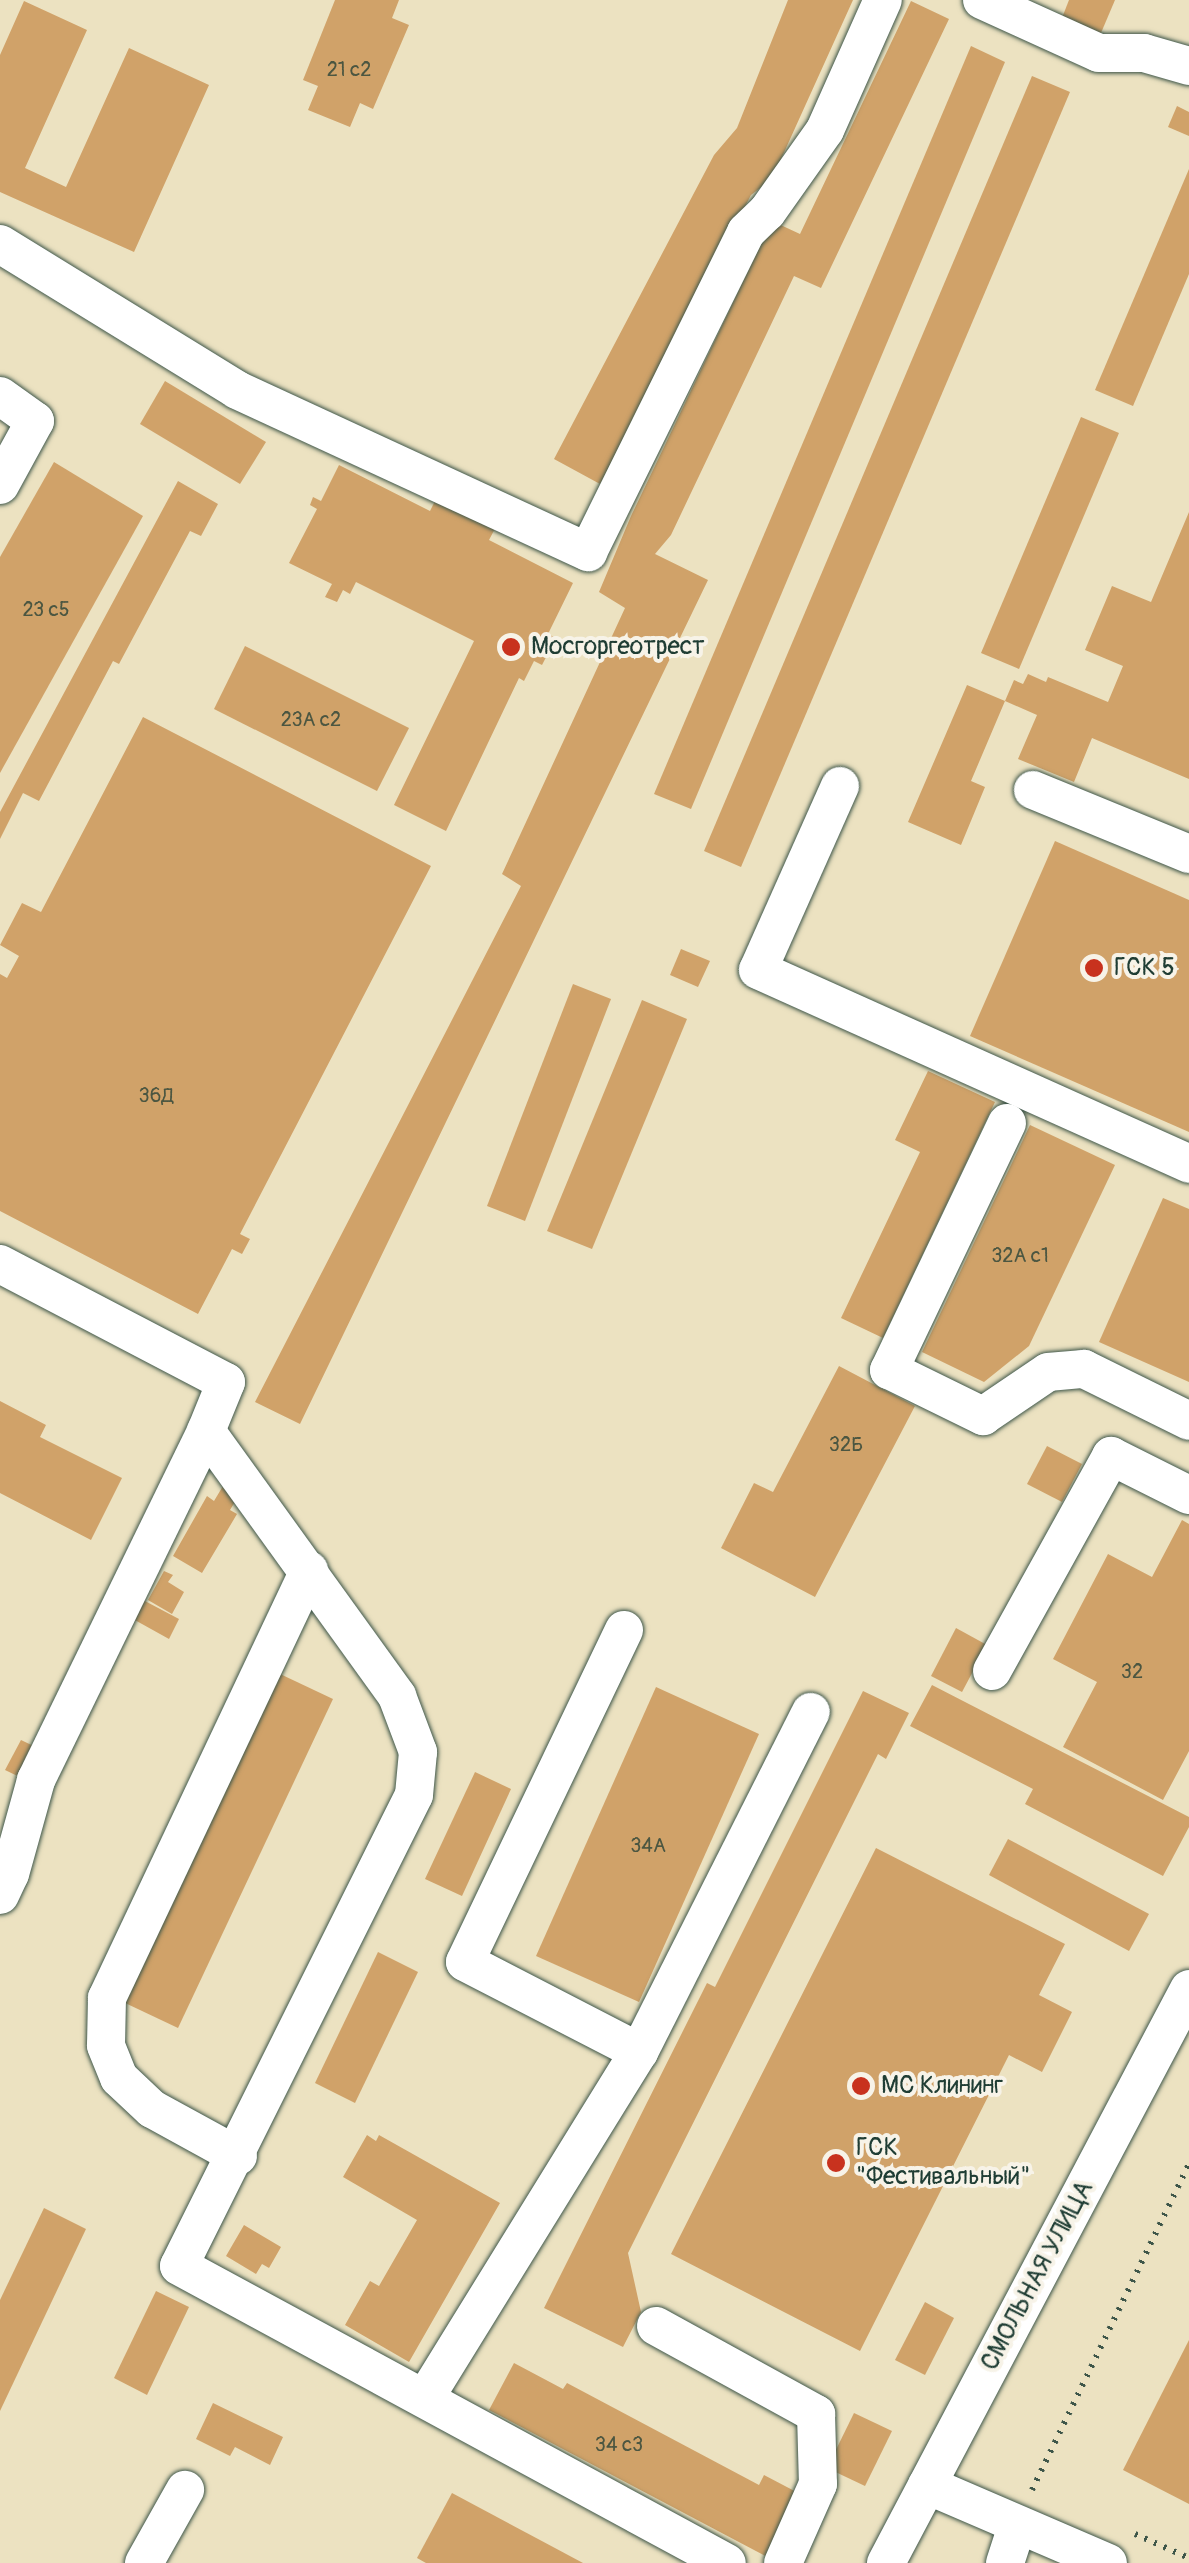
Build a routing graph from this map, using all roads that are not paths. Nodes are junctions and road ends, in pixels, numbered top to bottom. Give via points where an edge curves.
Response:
1 (883, 0) edge
2 (982, 0) edge
3 (1189, 66) edge
4 (0, 244) edge
5 (0, 396) edge
6 (0, 485) edge
7 (840, 786) dead end
8 (1032, 790) dead end
9 (1189, 854) edge
10 (1007, 1124) dead end
11 (1189, 1164) edge
12 (0, 1264) edge
13 (1189, 1421) edge
14 (206, 1431) junction
15 (1189, 1496) edge
16 (309, 1570) junction
17 (624, 1630) dead end
18 (992, 1672) dead end
19 (811, 1712) dead end
20 (0, 1894) edge
21 (1189, 1988) edge
22 (639, 2052) junction
23 (238, 2156) junction
24 (656, 2326) dead end
25 (425, 2398) junction
26 (927, 2485) junction
27 (185, 2490) dead end
28 (1017, 2527) junction
29 (1113, 2545) edge
30 (144, 2563) edge
31 (728, 2563) edge
32 (783, 2563) edge
33 (886, 2563) edge
34 (1004, 2563) edge

1 - 4 street via 825,130 746,232 588,552 237,390
2 - 3 street via 1099,53 1144,53
5 - 6 street via 36,421
7 - 11 street via 758,970
8 - 9 street
10 - 13 street via 889,1370 984,1416 1048,1372 1084,1370
12 - 14 street via 226,1382
14 - 16 street
14 - 20 street via 36,1780
15 - 18 street via 1110,1456
16 - 23 street via 397,1696 418,1752 414,1795
16 - 23 street via 107,1998 106,2045 120,2078 152,2109
17 - 22 street via 465,1962
19 - 22 street
21 - 26 street, СМОЛЬНАЯ УЛИЦА
22 - 25 street
23 - 25 street via 179,2266
24 - 32 street via 816,2414 818,2484
25 - 31 street
26 - 28 street
26 - 33 street, СМОЛЬНАЯ УЛИЦА
27 - 30 street
28 - 29 street
28 - 34 street

